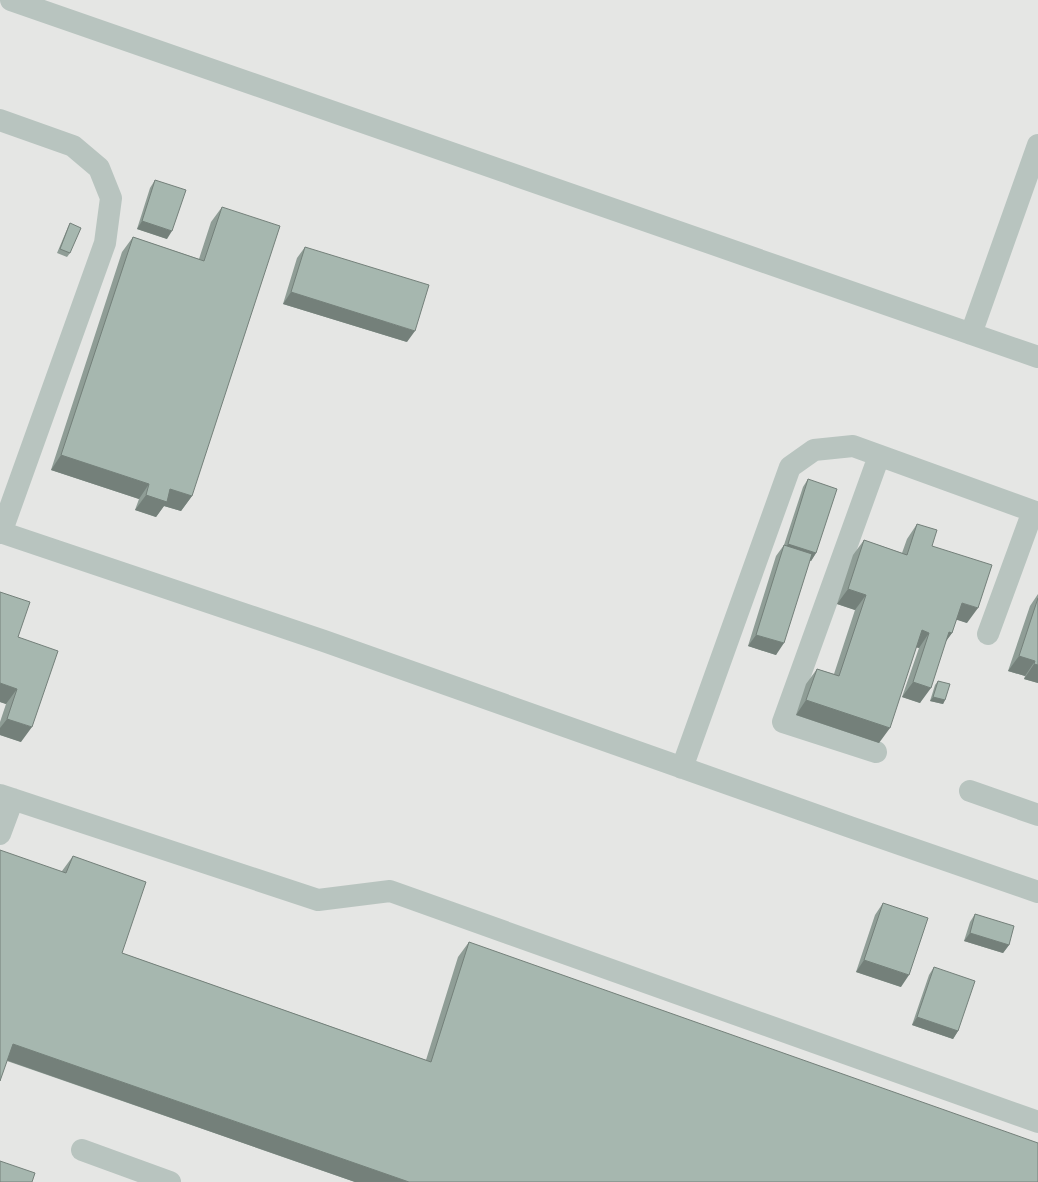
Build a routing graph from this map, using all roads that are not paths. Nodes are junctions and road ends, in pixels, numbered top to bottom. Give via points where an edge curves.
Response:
1 (12, 0) edge
2 (0, 120) edge
3 (1038, 145) edge
4 (971, 334) junction
5 (1038, 357) edge
6 (879, 456) junction
7 (1036, 512) edge
8 (0, 533) edge
9 (988, 634) dead end
10 (876, 752) dead end
11 (682, 768) junction
12 (970, 791) dead end
13 (7, 797) edge
14 (1038, 815) edge
15 (0, 834) edge
16 (1038, 892) edge
17 (1038, 1122) edge
18 (82, 1150) dead end
19 (170, 1182) edge

1 - 4 lane
2 - 8 lane via 73,146 98,168 111,198 105,243
3 - 4 lane
4 - 5 lane
6 - 7 lane
6 - 10 lane via 783,722
6 - 11 lane via 853,446 814,450 790,467
7 - 9 lane
8 - 11 lane via 324,640
11 - 16 lane
12 - 14 lane
13 - 15 lane
13 - 17 lane via 318,900 390,891
18 - 19 lane

